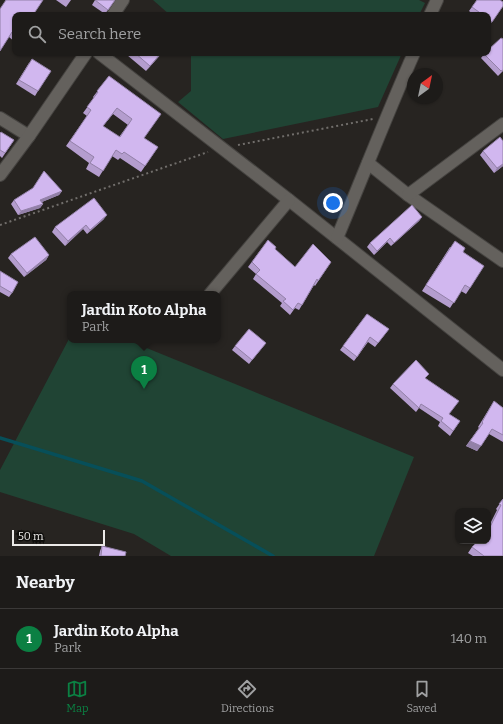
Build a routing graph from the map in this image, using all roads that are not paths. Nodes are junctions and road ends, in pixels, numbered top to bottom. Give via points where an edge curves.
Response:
1 (123, 0) edge
2 (437, 0) edge
3 (115, 12) edge
4 (431, 12) edge
5 (84, 56) edge
6 (103, 56) edge
7 (413, 56) edge
8 (0, 118) edge
9 (503, 124) edge
10 (29, 136) junction
11 (368, 163) junction
12 (0, 175) edge
13 (408, 195) junction
14 (288, 200) junction
15 (337, 238) junction
16 (503, 261) edge
17 (212, 291) edge
18 (503, 370) edge

1 - 3 street
2 - 4 street
5 - 10 street
6 - 14 street
7 - 11 street
8 - 10 street
9 - 13 street
10 - 12 street
11 - 13 street
11 - 15 street
13 - 16 street
14 - 15 street
14 - 17 street
15 - 18 street

